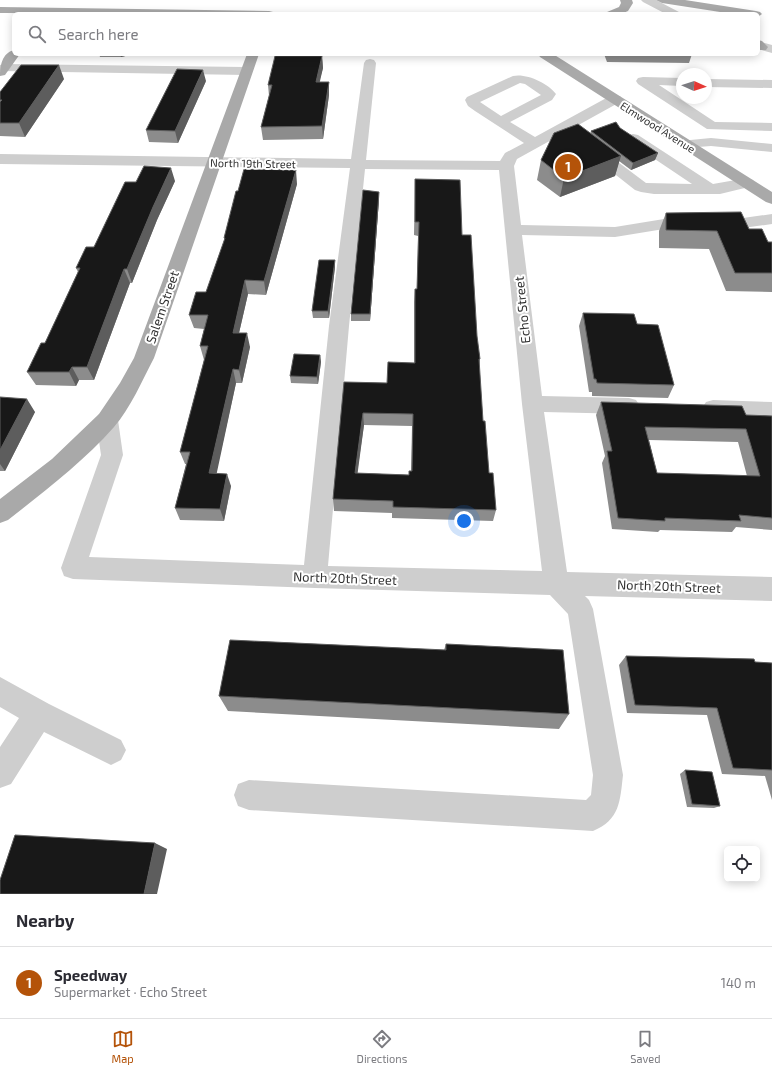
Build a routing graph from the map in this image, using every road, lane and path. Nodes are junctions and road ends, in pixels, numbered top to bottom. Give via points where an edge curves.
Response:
1 (57, 0) edge
2 (626, 0) edge
3 (647, 0) edge
4 (662, 0) edge
5 (0, 10) edge
6 (269, 11) edge
7 (31, 12) edge
8 (48, 12) edge
9 (158, 12) edge
10 (616, 12) edge
11 (671, 12) edge
12 (740, 12) edge
13 (12, 56) edge
14 (252, 56) edge
15 (547, 56) edge
16 (370, 63) dead end
17 (2, 70) edge
18 (246, 71) junction
19 (676, 82) edge
20 (712, 83) edge
21 (772, 84) edge
22 (615, 99) junction
23 (676, 103) edge
24 (678, 104) edge
25 (649, 121) junction
26 (500, 122) junction
27 (712, 126) junction
28 (772, 127) edge
29 (580, 138) junction
30 (533, 142) junction
31 (685, 144) junction
32 (745, 146) junction
33 (772, 148) edge
34 (0, 159) edge
35 (213, 162) junction
36 (772, 162) edge
37 (359, 164) junction
38 (506, 166) junction
39 (747, 183) junction
40 (710, 189) junction
41 (772, 199) edge
42 (772, 219) edge
43 (513, 230) junction
44 (532, 404) junction
45 (648, 407) edge
46 (694, 408) edge
47 (772, 410) edge
48 (108, 420) junction
49 (0, 512) edge
50 (315, 577) junction
51 (556, 583) junction
52 (772, 589) edge
53 (0, 691) edge
54 (39, 714) junction
55 (111, 750) dead end
56 (0, 773) edge
57 (249, 795) dead end

1 - 8 main road
2 - 10 main road via 628,3 624,9
3 - 11 street
4 - 12 main road
5 - 7 main road
6 - 9 main road
13 - 17 main road
14 - 18 main road, Salem Street
15 - 22 main road, Elmwood Avenue
16 - 37 street
17 - 18 street via 65,64 185,65
18 - 35 main road, Salem Street
19 - 23 street via 643,81
20 - 21 street
22 - 25 main road, Elmwood Avenue
22 - 29 street
24 - 27 street
25 - 31 main road, Elmwood Avenue
25 - 40 street via 621,132
26 - 26 street via 472,100 518,79 529,81 549,94
26 - 30 street
27 - 28 street
27 - 32 street
29 - 30 street
29 - 40 street via 641,187
30 - 38 street via 510,156
31 - 32 street via 711,142
31 - 39 main road, Elmwood Avenue
32 - 33 street
32 - 36 street
34 - 35 street, North 19th Street
35 - 37 street, North 19th Street
35 - 48 main road, Salem Street via 144,358
37 - 38 street, North 19th Street
37 - 50 street via 339,326
38 - 43 street, Echo Street
39 - 40 street
39 - 41 main road, Elmwood Avenue
42 - 43 street via 736,224 664,224 615,232
43 - 44 street, Echo Street
44 - 45 street
44 - 51 street, Echo Street
46 - 47 street
48 - 49 main road, Salem Street via 60,465
48 - 50 street, North 20th Street via 112,455 73,568
50 - 51 street, North 20th Street
51 - 52 street, North 20th Street
51 - 57 street via 580,609 608,775 605,802 593,816
53 - 54 street
54 - 55 street
54 - 56 street

